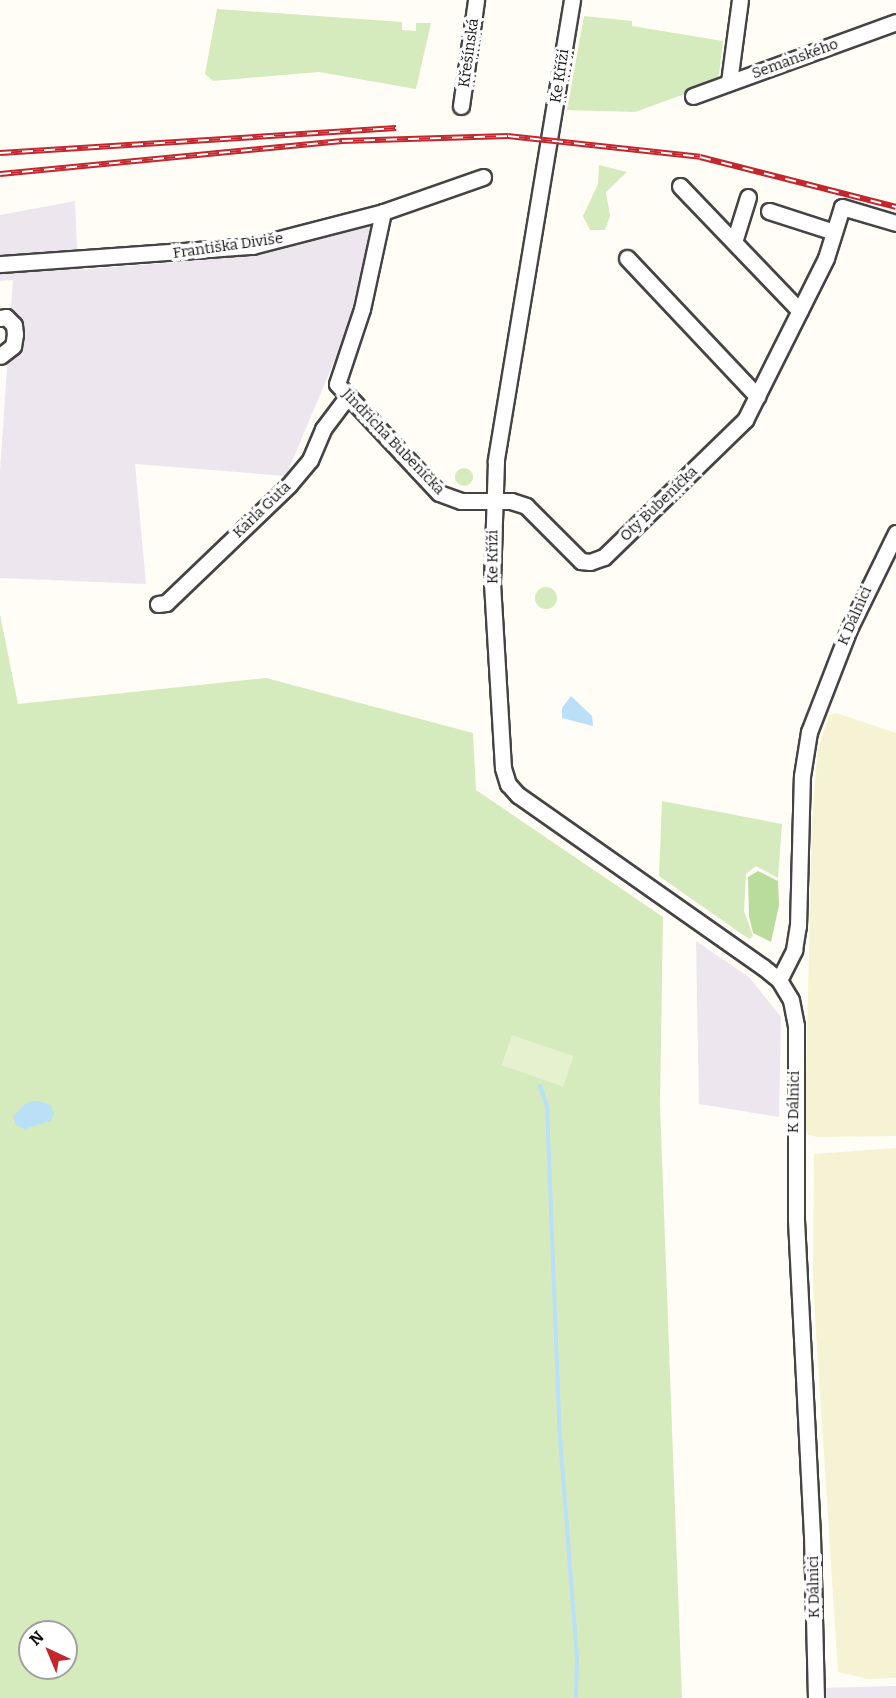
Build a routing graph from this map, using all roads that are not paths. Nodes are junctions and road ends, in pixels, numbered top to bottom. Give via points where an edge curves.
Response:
1 (476, 0) edge
2 (572, 0) edge
3 (740, 0) edge
4 (896, 22) edge
5 (729, 82) junction
6 (693, 96) dead end
7 (461, 106) dead end
8 (483, 177) dead end
9 (680, 186) dead end
10 (748, 197) dead end
11 (769, 211) dead end
12 (383, 212) junction
13 (896, 223) edge
14 (834, 232) junction
15 (734, 242) junction
16 (627, 258) dead end
17 (0, 264) edge
18 (800, 311) junction
19 (0, 318) edge
20 (0, 356) edge
21 (757, 396) junction
22 (347, 398) junction
23 (494, 501) junction
24 (548, 526) joint
25 (896, 533) edge
26 (158, 604) dead end
27 (779, 981) junction
28 (816, 1698) edge

1 - 7 street, Křešínská
2 - 23 street, Ke Kříži via 505,398
3 - 5 street
4 - 5 street, Semanského
5 - 6 street, Semanského
8 - 12 street, Františka Diviše
9 - 15 street
10 - 15 street
11 - 14 street
12 - 17 street, Františka Diviše via 241,248
12 - 22 street, Jindřicha Bubeníčka via 362,309 337,378
13 - 14 street, Oty Bubeníčka via 842,207
14 - 18 street, Oty Bubeníčka
15 - 18 street
16 - 21 street
18 - 21 street, Oty Bubeníčka
19 - 20 street via 6,317 14,325 15,334 13,346
21 - 24 street, Oty Bubeníčka via 745,420 604,557 581,561
22 - 23 street, Jindřicha Bubeníčka via 439,493 461,501
22 - 26 street, Karla Guta via 323,429 310,460 289,485 166,603
23 - 24 street, Jindřicha Bubeníčka via 526,506
23 - 27 street, Ke Kříži via 494,640 503,768 508,784
25 - 27 street, K Dálnici via 844,639 809,732 802,776 798,926 791,956
27 - 28 street, K Dálnici via 791,1000 795,1026 796,1220

